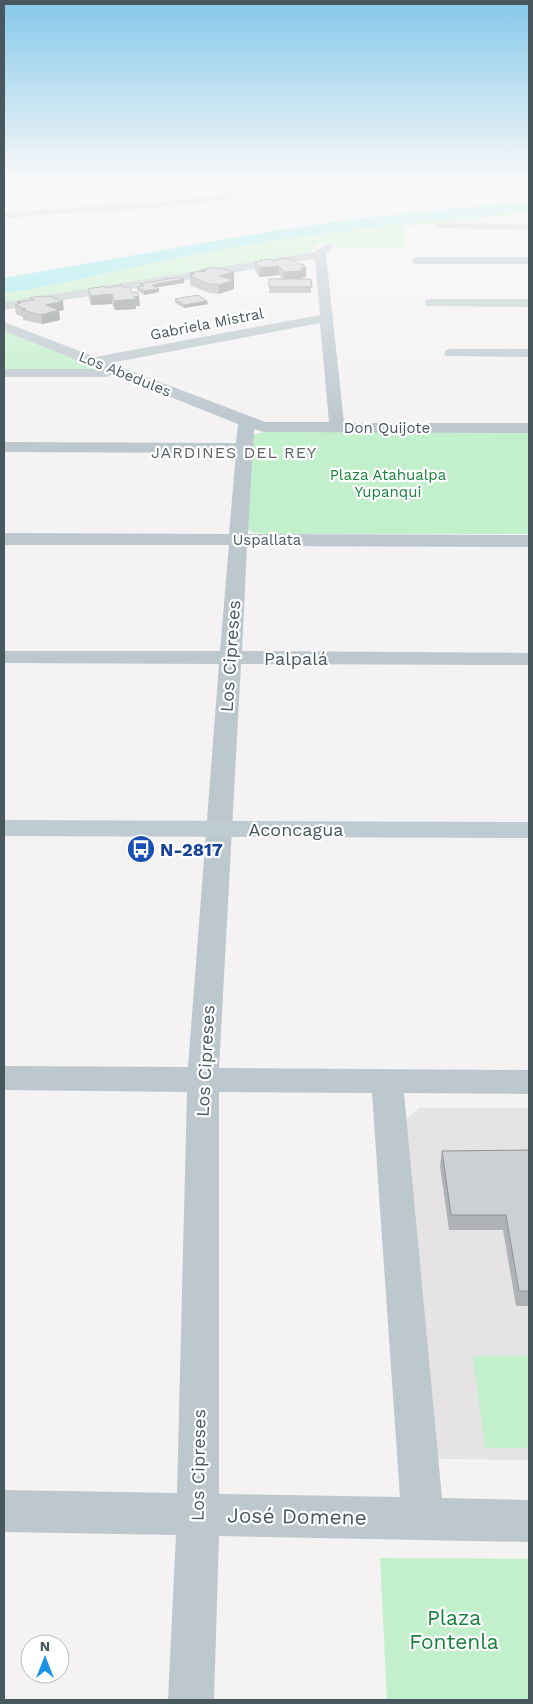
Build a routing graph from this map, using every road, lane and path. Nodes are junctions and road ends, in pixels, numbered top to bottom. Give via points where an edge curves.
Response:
1 (258, 262) edge
2 (325, 262) edge
3 (431, 303) dead end
4 (529, 303) edge
5 (4, 306) edge
6 (327, 318) junction
7 (4, 326) edge
8 (451, 353) dead end
9 (529, 353) edge
10 (93, 362) junction
11 (4, 373) edge
12 (123, 373) junction
13 (337, 428) junction
14 (529, 428) edge
15 (245, 435) junction
16 (4, 447) edge
17 (4, 539) edge
18 (238, 540) junction
19 (529, 541) edge
20 (4, 657) edge
21 (230, 658) junction
22 (529, 659) edge
23 (4, 828) edge
24 (219, 829) junction
25 (529, 830) edge
26 (4, 1078) edge
27 (203, 1079) junction
28 (387, 1081) junction
29 (529, 1082) edge
30 (4, 1511) edge
31 (198, 1514) junction
32 (423, 1520) junction
33 (529, 1522) edge
34 (191, 1700) edge

1 - 5 street
2 - 6 street
3 - 4 street
6 - 10 street, Gabriela Mistral
6 - 13 street
7 - 10 street, Los Abedules
8 - 9 street
10 - 12 street, Los Abedules
11 - 12 street
12 - 15 street, Los Abedules
13 - 14 street, Don Quijote
13 - 15 street, Don Quijote via 273,428
15 - 16 street, Don Quijote
15 - 18 street, Los Cipreses
17 - 18 street, Uspallata
18 - 19 street, Uspallata
18 - 21 street, Los Cipreses
20 - 21 street, Palpalá
21 - 22 street, Palpalá
21 - 24 street, Los Cipreses
23 - 24 street, Aconcagua
24 - 25 street, Aconcagua
24 - 27 street, Los Cipreses
26 - 27 street
27 - 28 street
27 - 31 street, Los Cipreses
28 - 29 street
28 - 32 street
30 - 31 street, José Domene
31 - 32 street, José Domene
31 - 34 street, Los Cipreses
32 - 33 street, José Domene

